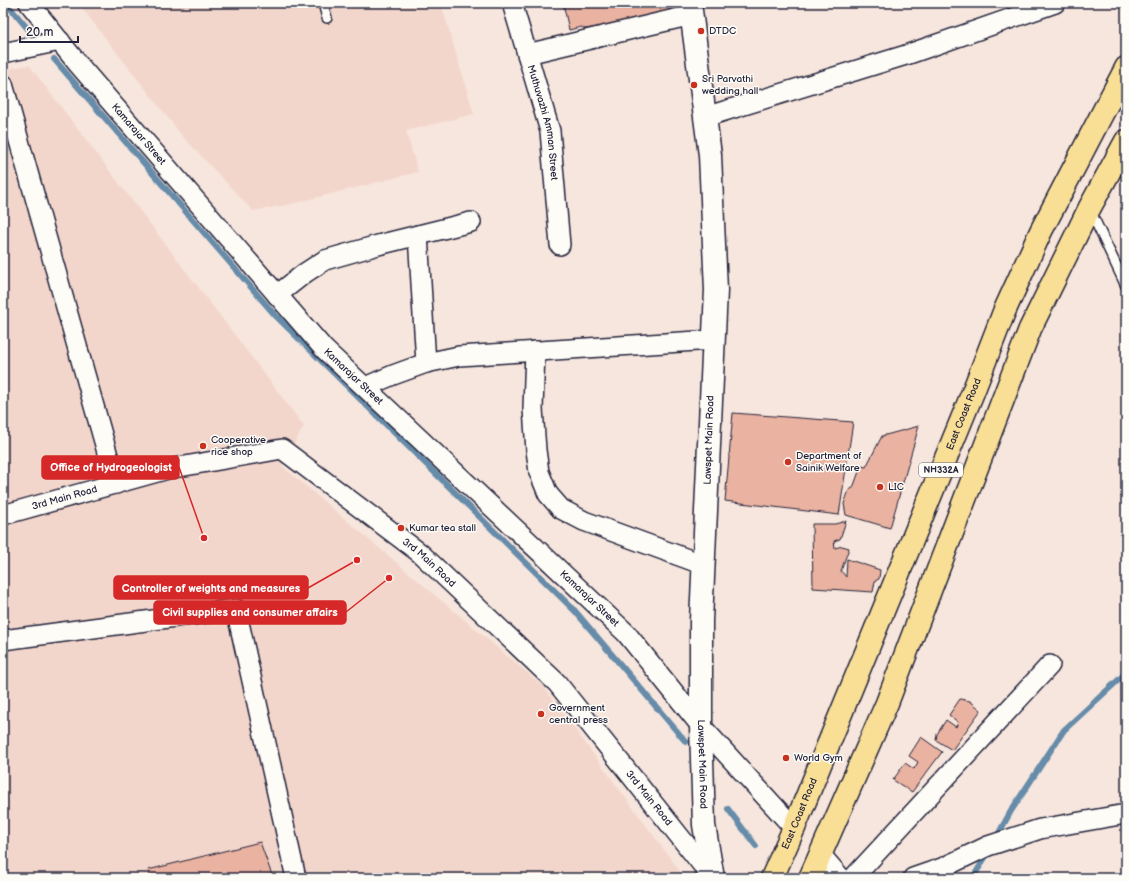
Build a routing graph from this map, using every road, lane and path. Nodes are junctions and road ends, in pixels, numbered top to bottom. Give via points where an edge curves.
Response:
1 (29, 3) edge
2 (323, 3) edge
3 (512, 3) edge
4 (1055, 3) edge
5 (691, 9) edge
6 (327, 18) dead end
7 (60, 41) junction
8 (3, 53) edge
9 (527, 54) junction
10 (1126, 68) edge
11 (3, 84) edge
12 (706, 117) junction
13 (1126, 141) edge
14 (1089, 209) junction
15 (471, 222) dead end
16 (418, 235) junction
17 (560, 245) dead end
18 (1126, 286) edge
19 (277, 295) junction
20 (713, 340) junction
21 (535, 351) junction
22 (426, 363) junction
23 (365, 387) junction
24 (116, 484) junction
25 (3, 515) edge
26 (704, 565) junction
27 (3, 640) edge
28 (1050, 665) dead end
29 (702, 726) junction
30 (1126, 814) edge
31 (794, 828) junction
32 (821, 855) junction
33 (712, 877) edge
34 (296, 878) edge
35 (772, 878) edge
36 (810, 878) edge
37 (841, 878) edge
38 (853, 878) edge
39 (913, 878) edge

1 - 7 street, Kamarajar Street
2 - 6 lane
3 - 9 street, Muthuvazhi Amman Street
4 - 12 street via 906,55
5 - 9 street
5 - 12 street, Lawspet Main Road
7 - 8 street
7 - 19 street, Kamarajar Street
9 - 17 street, Muthuvazhi Amman Street via 550,131
10 - 31 highway, East Coast Road / NH332A via 1041,231 1004,312
11 - 24 street
12 - 20 street, Lawspet Main Road via 716,290
13 - 14 highway, NH332A
14 - 18 lane
14 - 32 highway, NH332A via 1030,329 887,703
15 - 16 street
16 - 19 street via 325,260
16 - 22 street
19 - 23 street, Kamarajar Street via 324,349
20 - 21 street
20 - 26 street, Lawspet Main Road
21 - 22 street via 459,356
21 - 26 street via 533,409 536,450 539,472 548,494 560,509 584,521
22 - 23 street
23 - 29 street, Kamarajar Street via 626,633
24 - 25 street, 3rd Main Road
24 - 33 street, 3rd Main Road via 168,469 282,449 420,553 557,683
26 - 29 street, Lawspet Main Road via 701,621
27 - 34 street via 236,609
28 - 38 street
29 - 31 street, Kamarajar Street
29 - 33 street, Lawspet Main Road via 704,825
30 - 39 street via 1040,829 988,846 942,868
31 - 35 highway, East Coast Road / NH332A
32 - 36 highway, NH332A
32 - 37 street

